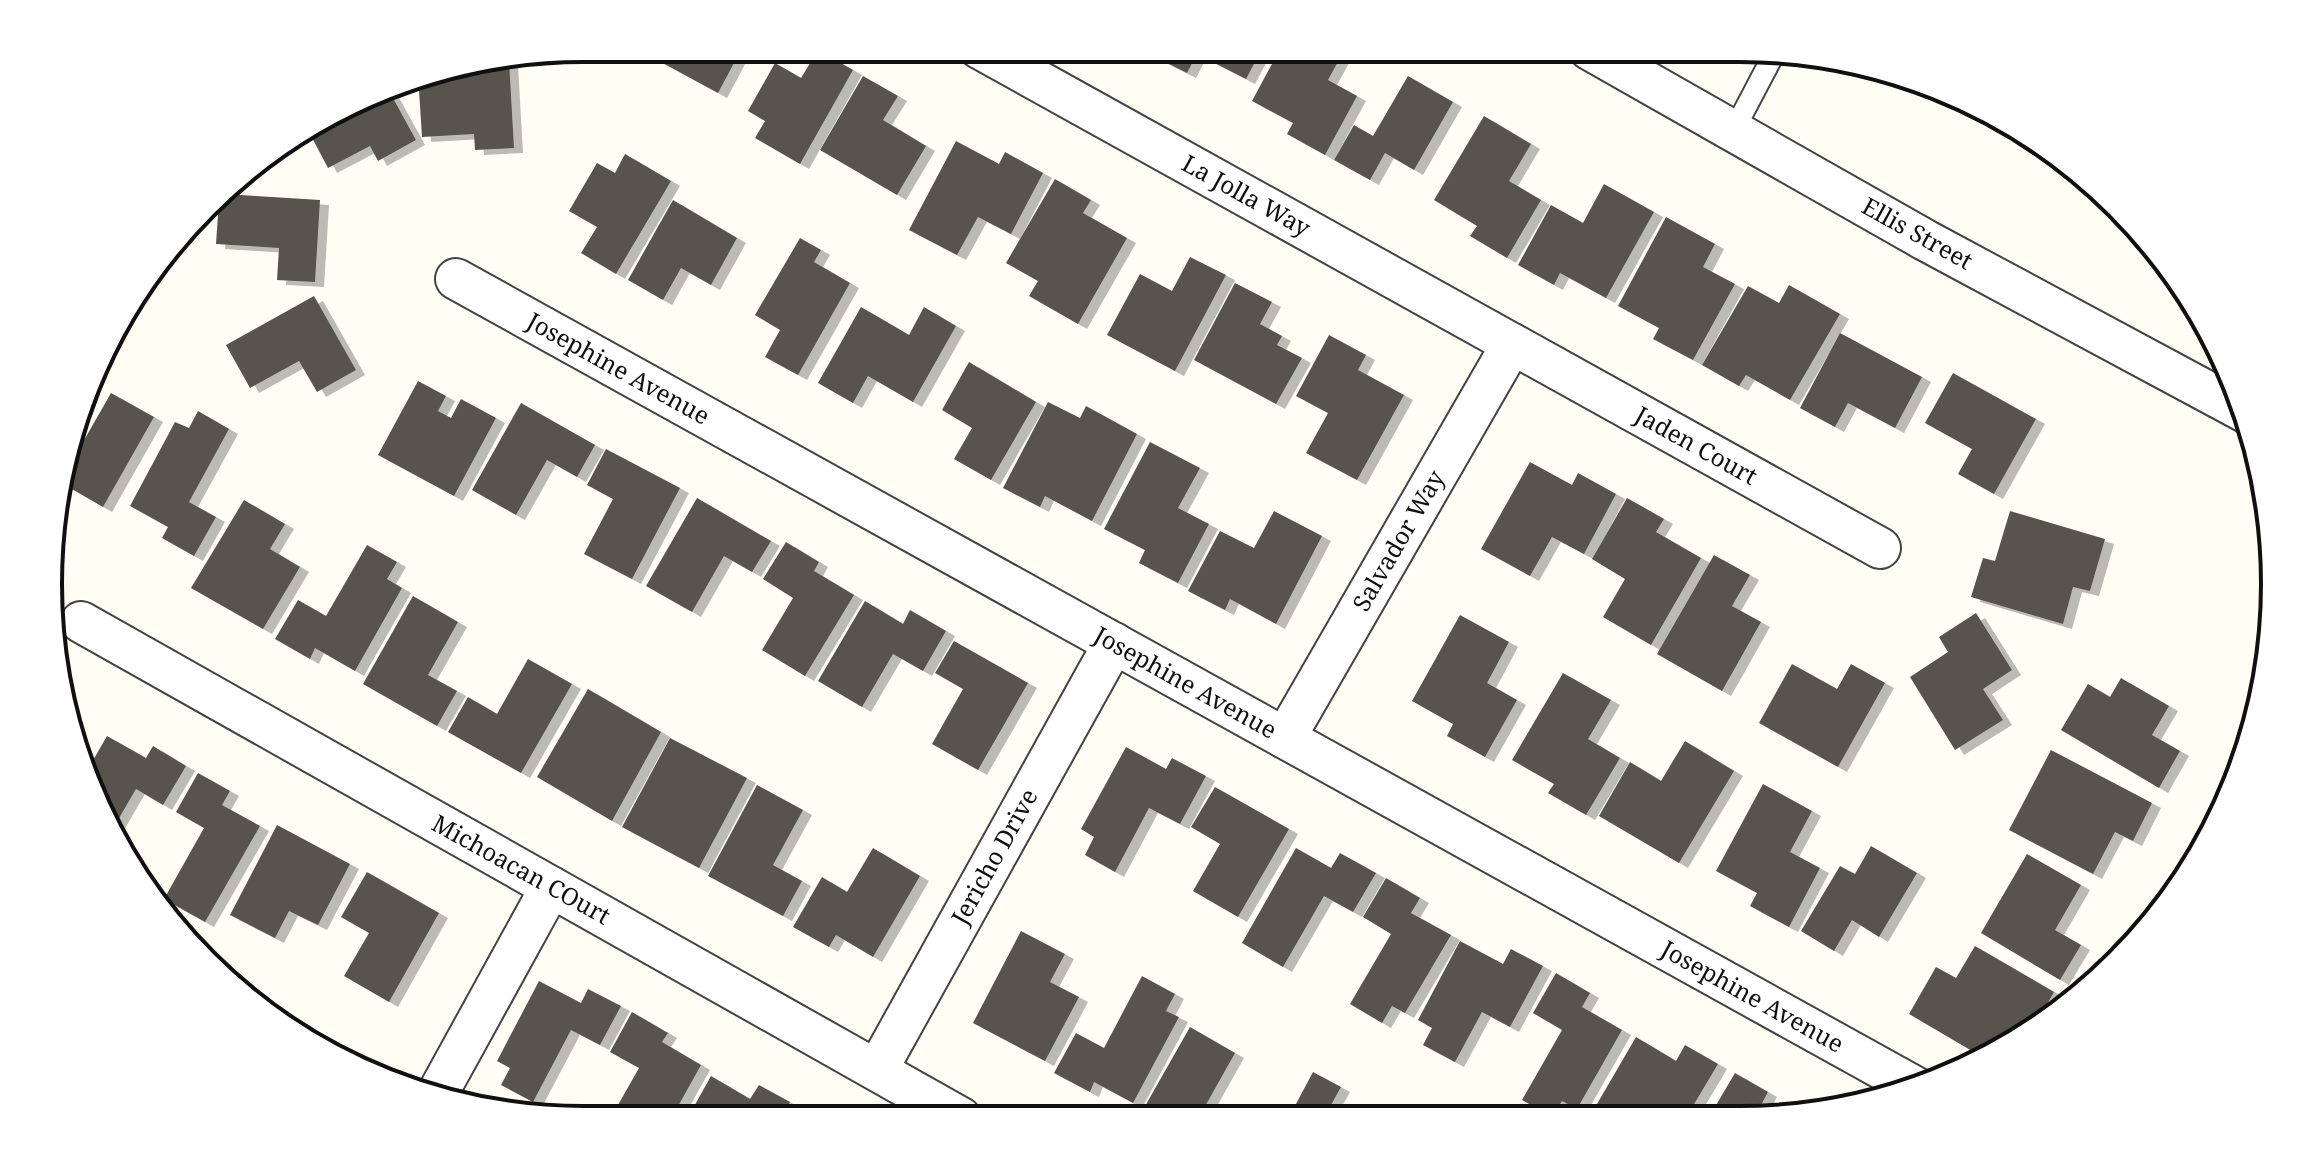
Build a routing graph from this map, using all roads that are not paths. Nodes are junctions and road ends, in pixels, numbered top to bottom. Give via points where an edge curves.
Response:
1 (1004, 62) edge
2 (1617, 62) edge
3 (1769, 63) edge
4 (1734, 130) junction
5 (456, 279) dead end
6 (1512, 344) junction
7 (2224, 393) edge
8 (1880, 548) dead end
9 (81, 622) dead end
10 (1114, 643) junction
11 (1285, 738) junction
12 (551, 887) junction
13 (877, 1070) junction
14 (1902, 1080) edge
15 (442, 1086) edge
16 (940, 1106) edge

1 - 6 street, La Jolla Way
2 - 4 street, Ellis Street
3 - 4 lane
4 - 7 street, Ellis Street via 1925,240
5 - 10 street, Josephine Avenue
6 - 8 street, Jaden Court
6 - 11 street, Salvador Way
9 - 12 street, Michoacan COurt
10 - 11 street, Josephine Avenue
10 - 13 street, Jericho Drive
11 - 14 street, Josephine Avenue
12 - 13 street, Michoacan COurt
12 - 15 street
13 - 16 street, Michoacan COurt

